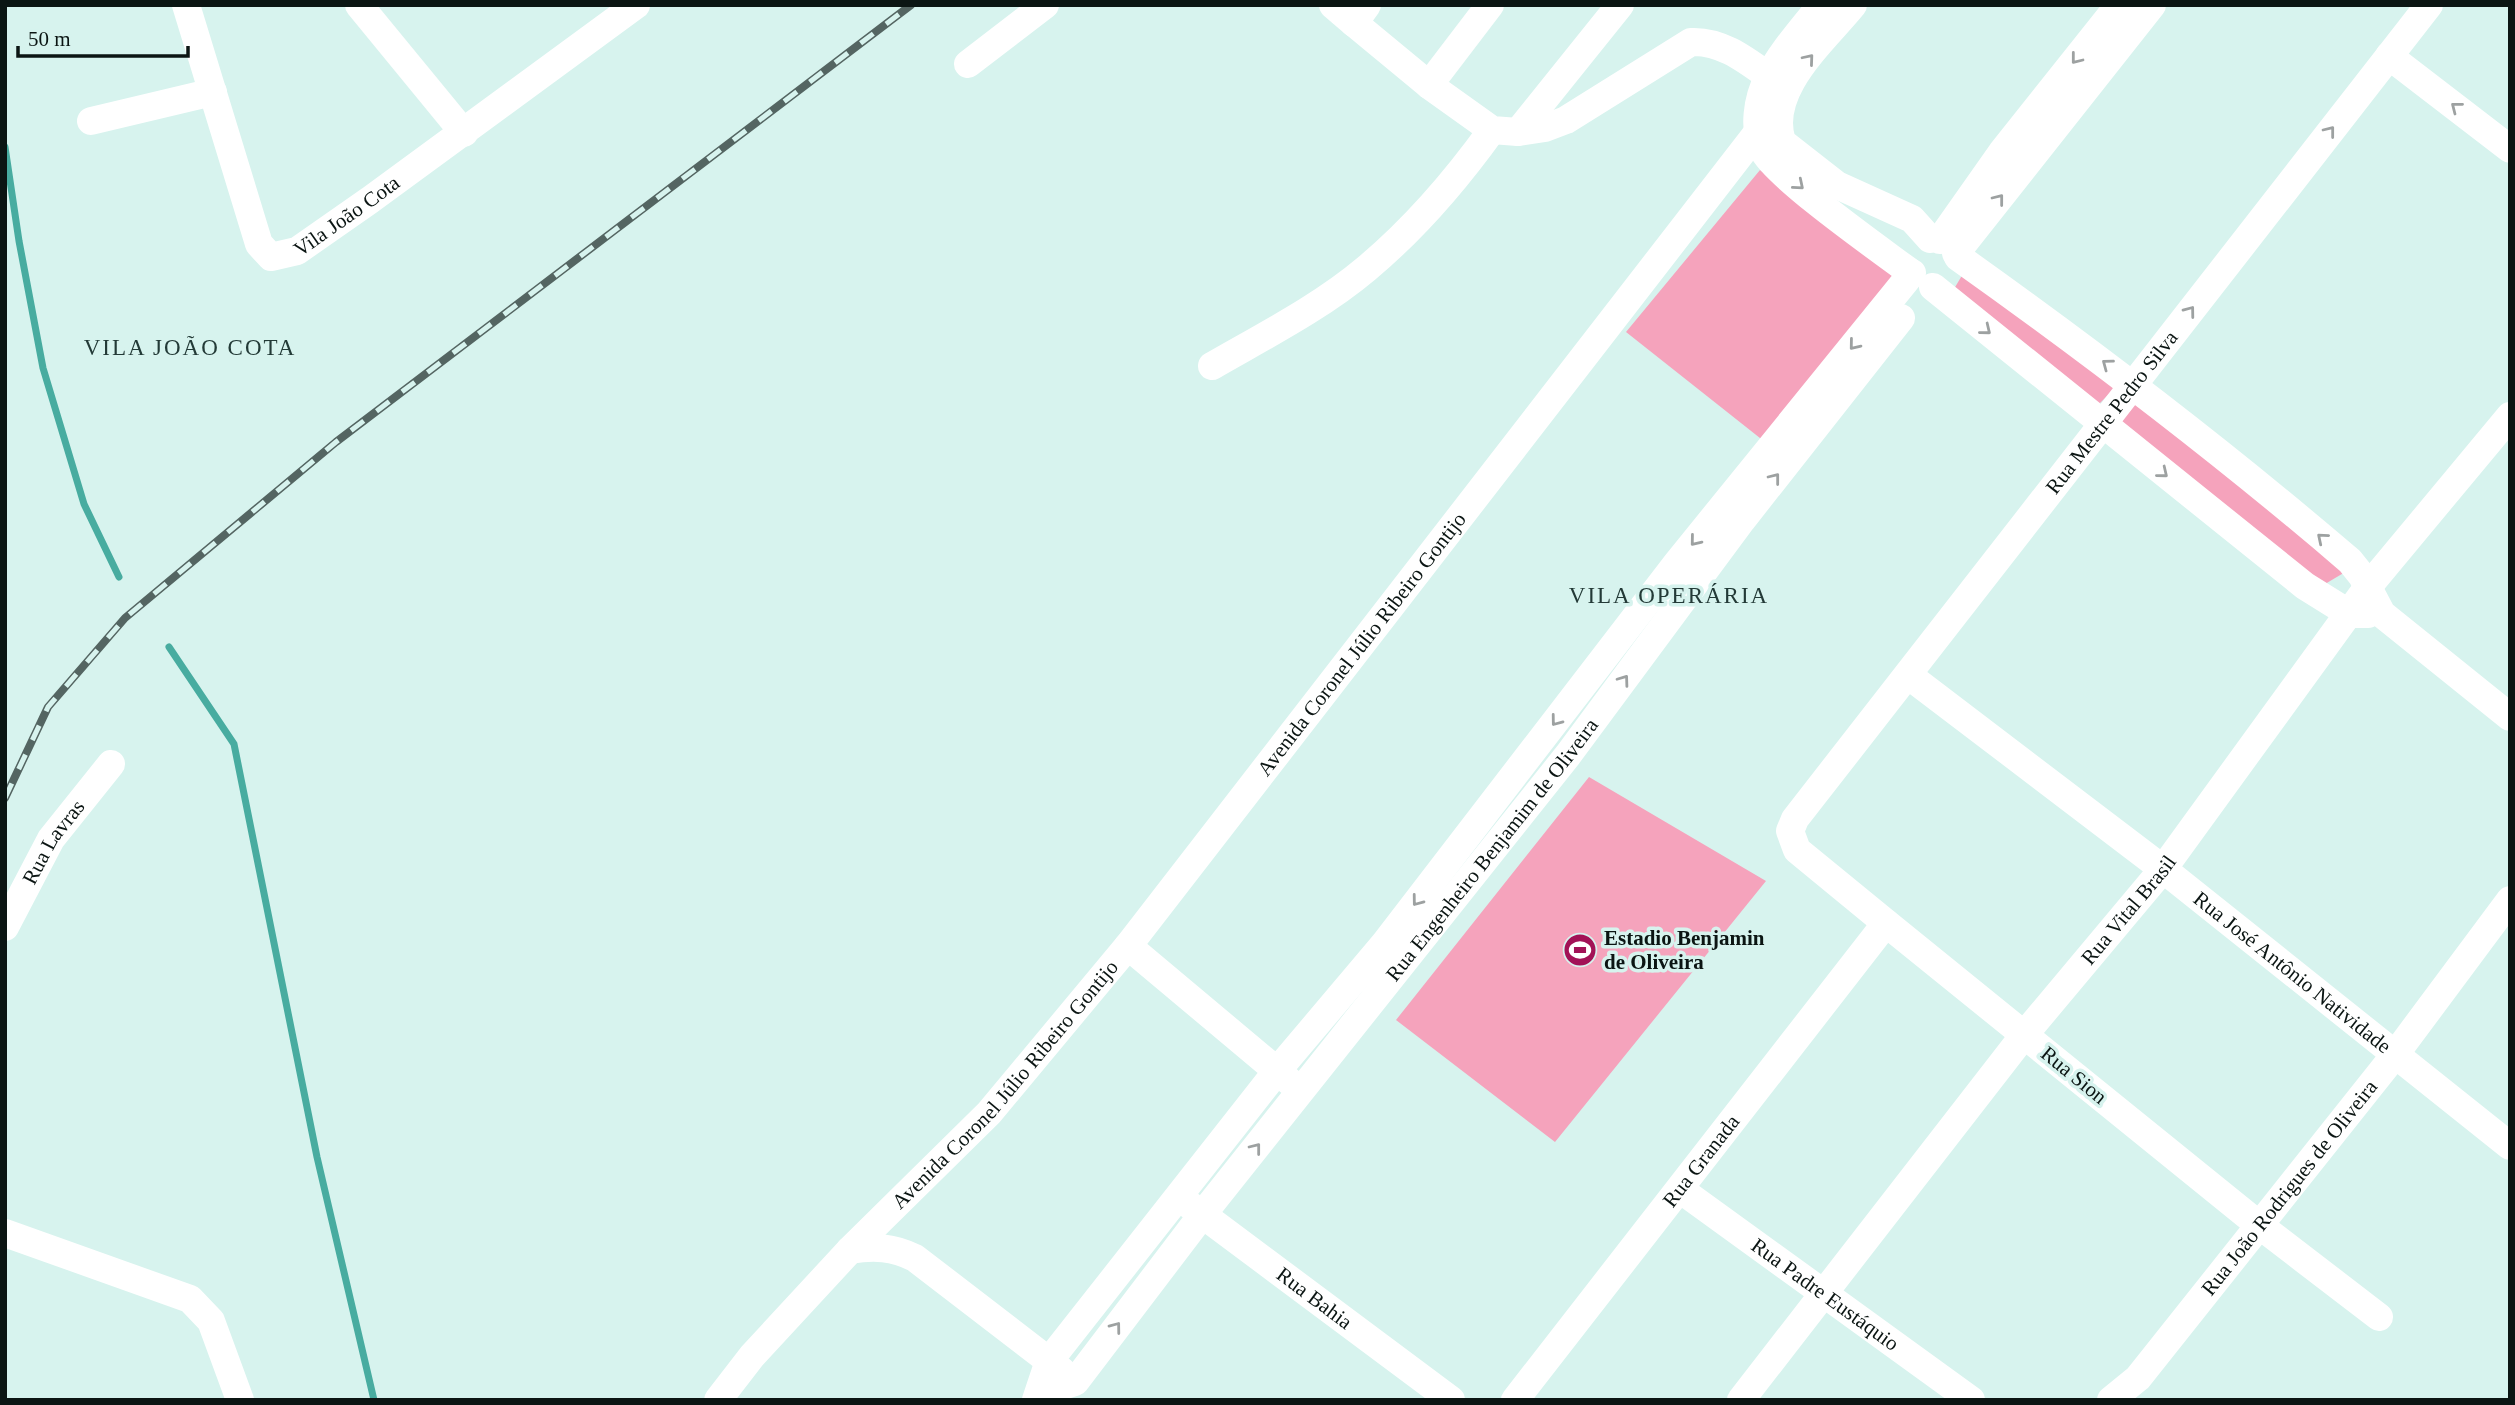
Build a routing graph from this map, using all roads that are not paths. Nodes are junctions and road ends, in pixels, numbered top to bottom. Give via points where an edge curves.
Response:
1 (186, 5) edge
2 (359, 5) edge
3 (636, 5) edge
4 (1045, 5) edge
5 (1490, 5) edge
6 (1620, 5) edge
7 (1822, 5) edge
8 (1853, 5) edge
9 (2152, 5) edge
10 (2429, 5) edge
11 (1351, 11) edge
12 (2117, 21) edge
13 (2389, 56) junction
14 (968, 64) dead end
15 (1429, 85) junction
16 (212, 92) junction
17 (1778, 93) junction
18 (90, 121) dead end
19 (1505, 131) junction
20 (464, 133) junction
21 (1769, 138) junction
22 (2510, 149) edge
23 (1946, 247) junction
24 (1920, 280) junction
25 (1212, 366) dead end
26 (2134, 384) junction
27 (2102, 424) junction
28 (2504, 435) edge
29 (1733, 513) junction
30 (2367, 588) junction
31 (2350, 614) junction
32 (2382, 614) junction
33 (1908, 675) junction
34 (2510, 717) edge
35 (111, 764) dead end
36 (1795, 819) joint
37 (2163, 869) junction
38 (2510, 900) edge
39 (1886, 923) junction
40 (5, 926) edge
41 (1128, 946) junction
42 (2024, 1035) junction
43 (2394, 1056) junction
44 (1277, 1070) junction
45 (1301, 1091) junction
46 (2510, 1146) edge
47 (1681, 1190) junction
48 (1179, 1198) junction
49 (1202, 1215) junction
50 (2259, 1225) junction
51 (5, 1233) edge
52 (850, 1250) junction
53 (1822, 1293) junction
54 (2379, 1317) dead end
55 (1049, 1361) junction
56 (1075, 1382) junction
57 (1038, 1397) edge
58 (240, 1400) edge
59 (718, 1400) edge
60 (1451, 1400) edge
61 (1515, 1400) edge
62 (1741, 1400) edge
63 (1971, 1400) edge
64 (2111, 1400) edge

1 - 16 street, Vila João Cota
2 - 20 street
3 - 20 street, Vila João Cota
4 - 14 street
5 - 15 street
6 - 19 street
7 - 17 street
17 -> 8 street
9 - 12 street
10 - 13 street, Rua Mestre Pedro Silva
11 - 15 street
12 - 23 street via 1995,162
22 -> 13 street
26 -> 13 street, Rua Mestre Pedro Silva
15 - 19 street
16 - 18 street
16 - 20 street, Vila João Cota via 259,244 271,257 297,251
17 - 19 street via 1733,52 1707,41 1690,42 1566,120 1545,128
17 - 21 street, Avenida Coronel Júlio Ribeiro Gontijo
17 - 21 street via 1759,106
19 - 25 street via 1366,270
21 - 23 street via 1837,185 1912,219
21 -> 24 street via 1764,152 1781,170
21 - 41 street, Avenida Coronel Júlio Ribeiro Gontijo
23 - 24 street via 1915,247 1910,255
23 - 24 street via 1957,267 1949,282
26 -> 23 street
24 -> 27 street
24 - 29 street, Rua Engenheiro Benjamim de Oliveira
26 - 27 street, Rua Mestre Pedro Silva
30 -> 26 street via 2350,561
27 -> 31 street via 2294,578
27 - 33 street, Rua Mestre Pedro Silva
28 - 30 street, Rua Vital Brasil
29 -> 44 street, Rua Engenheiro Benjamim de Oliveira
45 -> 29 street, Rua Engenheiro Benjamim de Oliveira via 1568,755
30 - 31 street, Rua Vital Brasil
30 - 32 street
31 - 32 street
31 - 37 street, Rua Vital Brasil
32 - 34 street
33 - 36 street, Rua Mestre Pedro Silva
33 - 37 street, Rua José Antônio Natividade
35 - 40 street, Rua Lavras via 51,839
36 - 39 street, Rua Sion via 1790,831 1797,849
37 - 42 street, Rua Vital Brasil
37 - 43 street, Rua José Antônio Natividade
38 - 43 street, Rua João Rodrigues de Oliveira
39 - 42 street, Rua Sion
39 - 47 street, Rua Granada
41 - 44 street
41 - 52 street, Avenida Coronel Júlio Ribeiro Gontijo via 989,1113
42 - 50 street, Rua Sion
42 - 53 street, Rua Vital Brasil
43 - 46 street, Rua José Antônio Natividade
43 - 50 street, Rua João Rodrigues de Oliveira
44 - 45 street
44 - 48 street, Rua Engenheiro Benjamim de Oliveira
49 -> 45 street, Rua Engenheiro Benjamim de Oliveira
47 - 53 street, Rua Padre Eustáquio
47 - 61 street, Rua Granada
48 - 49 street, Rua Bahia
48 - 55 street, Rua Engenheiro Benjamim de Oliveira
56 -> 49 street, Rua Engenheiro Benjamim de Oliveira
49 - 60 street, Rua Bahia
50 - 54 street, Rua Sion
50 - 64 street, Rua João Rodrigues de Oliveira via 2138,1378
51 - 58 street via 190,1299 211,1321
52 - 55 street via 878,1247 915,1258
52 - 59 street, Avenida Coronel Júlio Ribeiro Gontijo via 752,1356
53 - 62 street, Rua Vital Brasil
53 - 63 street, Rua Padre Eustáquio
55 - 56 street
55 - 57 street, Rua Engenheiro Benjamim de Oliveira
56 - 57 street, Rua Engenheiro Benjamim de Oliveira

